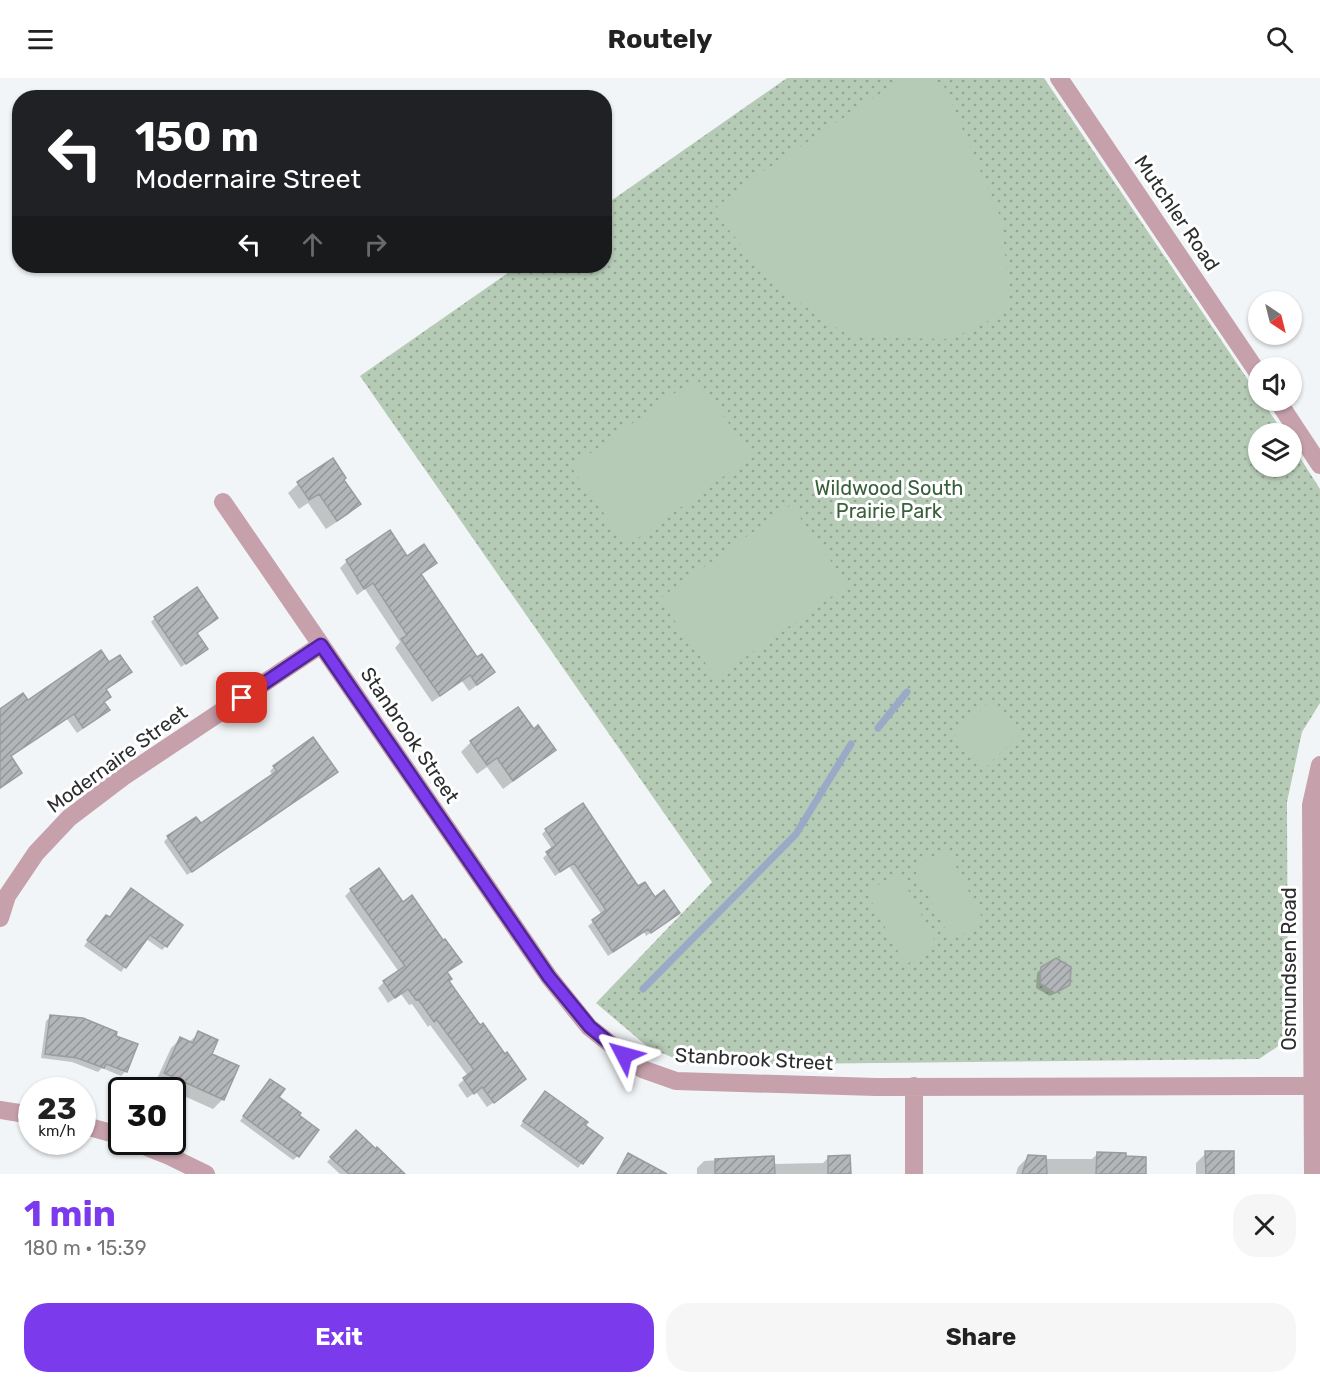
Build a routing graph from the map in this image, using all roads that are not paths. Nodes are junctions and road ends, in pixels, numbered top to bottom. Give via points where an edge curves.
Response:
1 (1059, 78) edge
2 (1248, 358) edge
3 (1284, 411) edge
4 (1320, 465) edge
5 (223, 502) dead end
6 (321, 645) junction
7 (1320, 765) edge
8 (0, 918) edge
9 (914, 1086) junction
10 (1316, 1086) edge
11 (0, 1110) edge
12 (18, 1113) edge
13 (166, 1155) edge
14 (206, 1174) edge
15 (914, 1174) edge
16 (1313, 1174) edge

1 - 2 street, Mutchler Road
3 - 4 street
5 - 6 street, Stanbrook Street
6 - 8 street, Modernaire Street via 123,777 69,818 36,853 7,896
6 - 9 street, Stanbrook Street via 549,977 590,1027 642,1069 676,1082
7 - 10 street, Osmundsen Road via 1311,805
9 - 10 street, Stanbrook Street
9 - 15 street
10 - 16 street, Osmundsen Road
11 - 12 street
13 - 14 street

